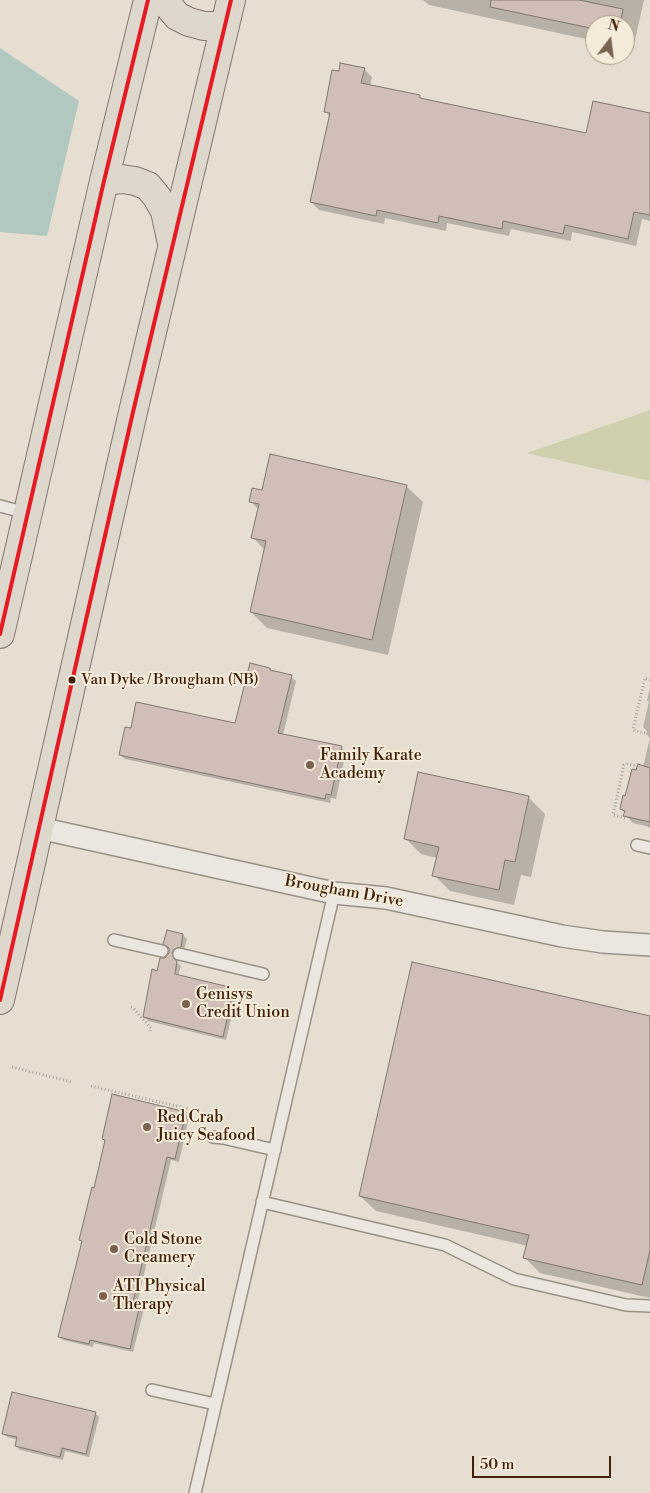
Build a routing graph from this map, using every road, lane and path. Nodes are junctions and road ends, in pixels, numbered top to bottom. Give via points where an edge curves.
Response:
1 (148, 0) edge
2 (166, 0) edge
3 (231, 0) edge
4 (225, 26) junction
5 (104, 181) junction
6 (172, 243) junction
7 (0, 506) edge
8 (27, 513) junction
9 (0, 634) edge
10 (650, 680) edge
11 (645, 734) dead end
12 (637, 766) dead end
13 (625, 818) dead end
14 (39, 828) junction
15 (637, 845) dead end
16 (650, 848) edge
17 (334, 893) junction
18 (114, 940) dead end
19 (650, 945) edge
20 (6, 948) edge
21 (162, 950) dead end
22 (179, 954) dead end
23 (263, 974) dead end
24 (0, 1000) edge
25 (131, 1008) dead end
26 (150, 1030) dead end
27 (12, 1068) dead end
28 (72, 1082) dead end
29 (91, 1086) dead end
30 (189, 1109) dead end
31 (213, 1137) dead end
32 (275, 1150) junction
33 (262, 1202) junction
34 (650, 1306) edge
35 (152, 1390) dead end
36 (215, 1404) junction
37 (195, 1493) edge

1 - 5 main road
2 - 4 main road via 177,16 189,22
3 - 4 main road
4 - 6 main road
5 - 6 main road via 122,179 148,186 165,211
5 - 8 main road
6 - 14 main road
7 - 8 lane
8 - 9 main road
10 - 11 path via 645,678 633,729
12 - 13 path via 624,766 613,815
14 - 17 street, Brougham Drive
14 - 20 main road
15 - 16 lane
17 - 19 street, Brougham Drive via 386,898 562,936
17 - 32 lane
18 - 21 lane
20 - 24 main road
22 - 23 lane
25 - 26 path
27 - 28 path
29 - 30 path
31 - 32 lane
32 - 33 lane
33 - 34 lane via 445,1245 514,1279 626,1305
33 - 36 lane
35 - 36 lane
36 - 37 lane

